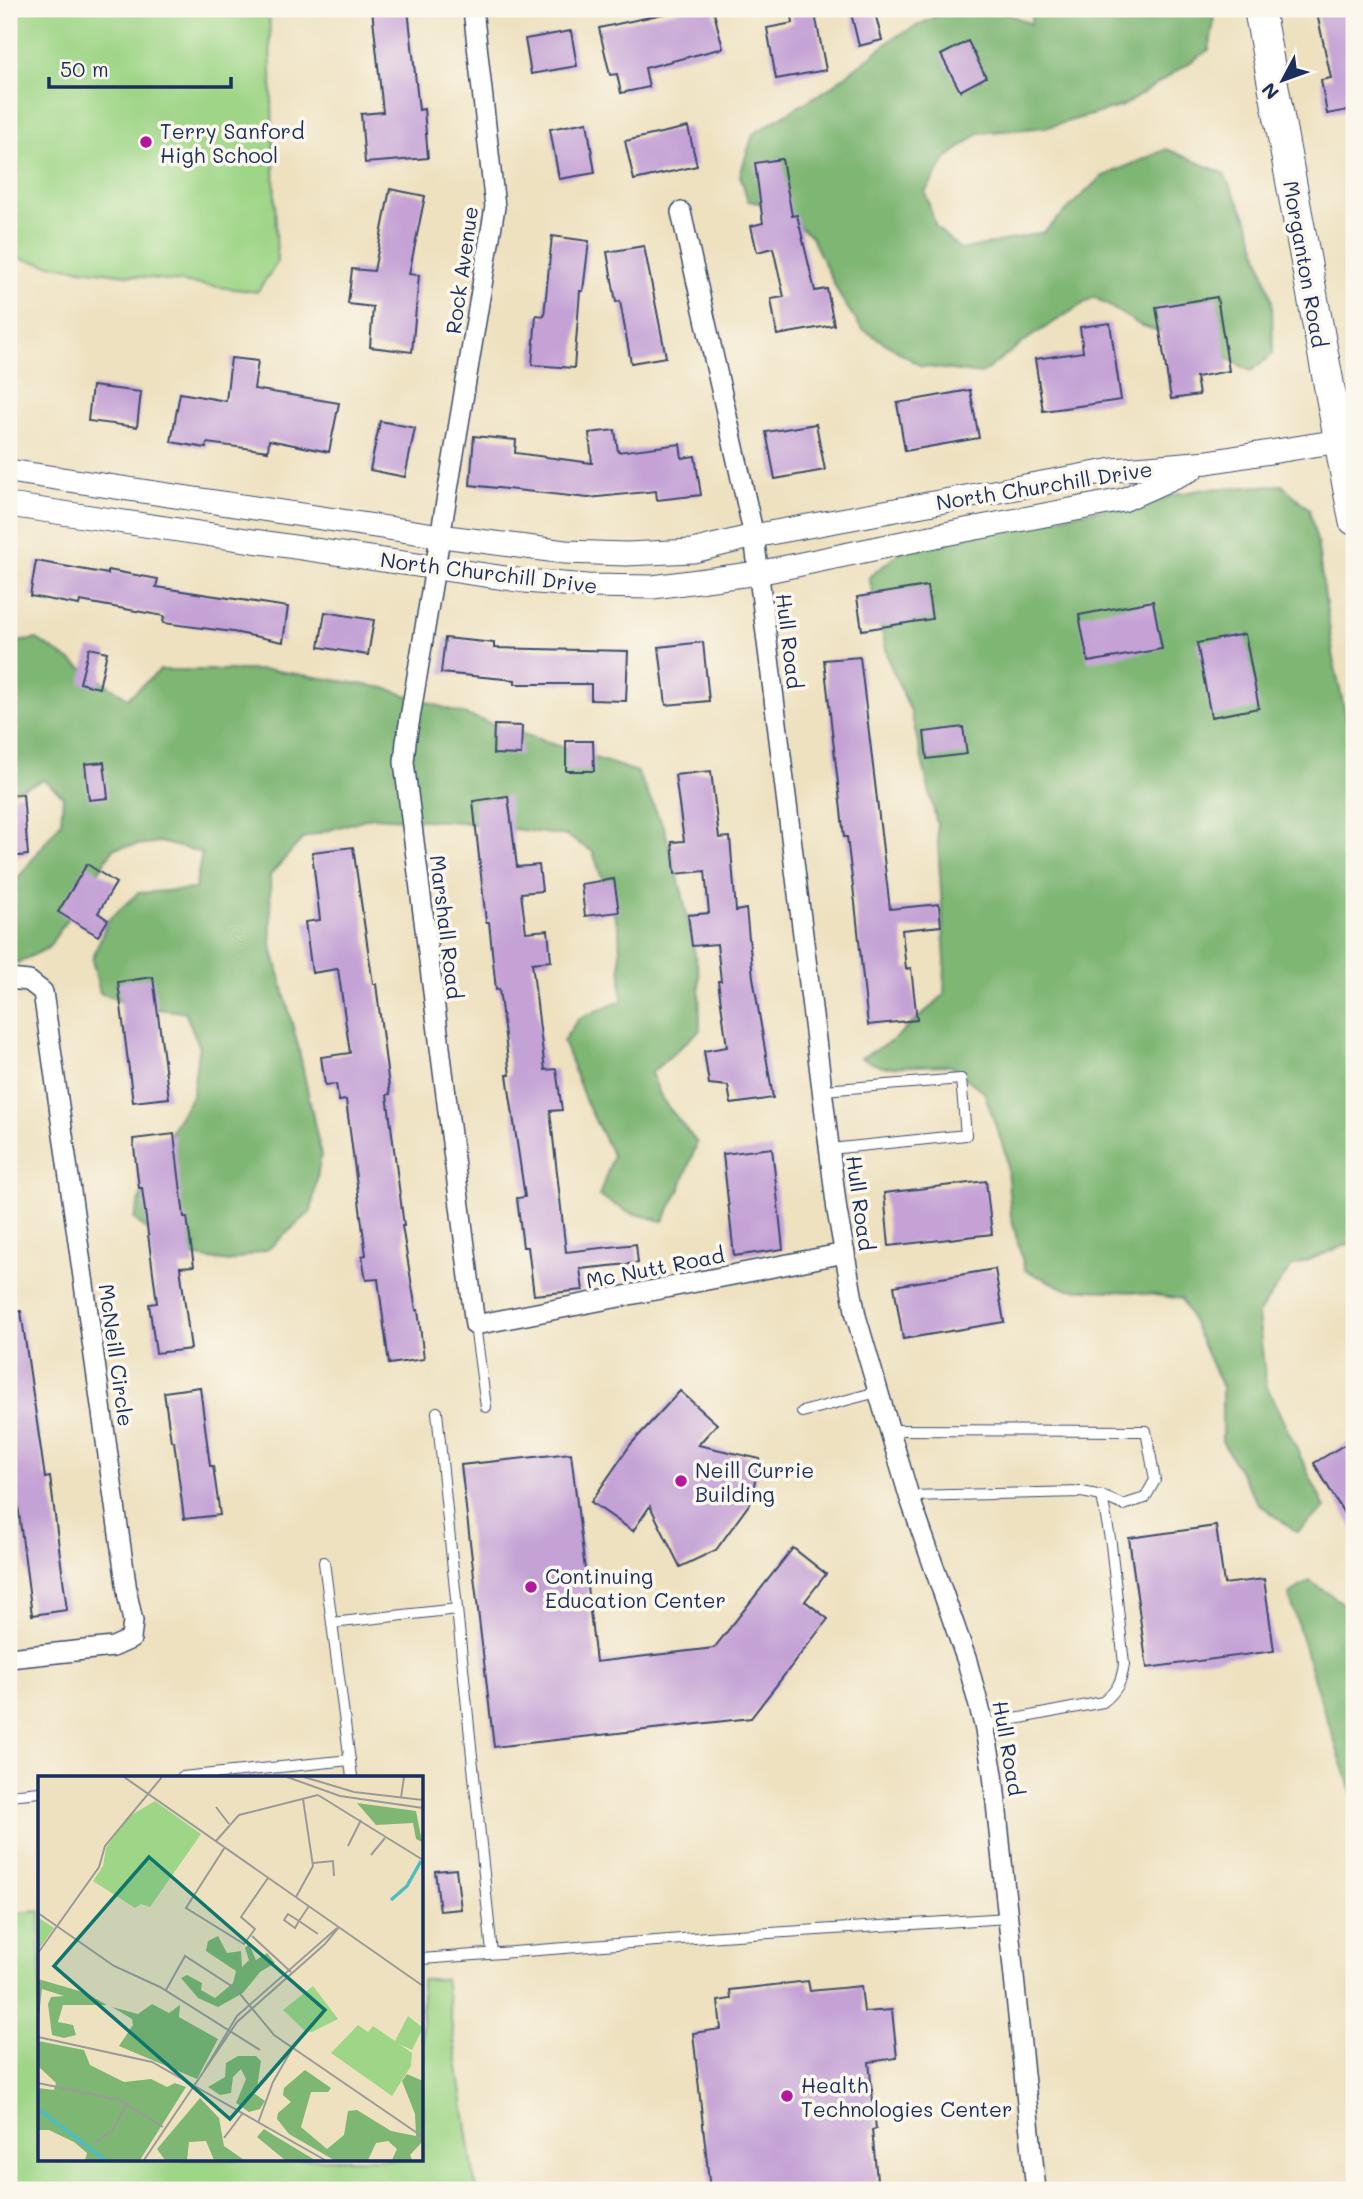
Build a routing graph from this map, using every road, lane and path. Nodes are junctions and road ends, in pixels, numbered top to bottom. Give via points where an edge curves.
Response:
1 (472, 9) edge
2 (1259, 9) edge
3 (681, 212) dead end
4 (1347, 440) edge
5 (1208, 462) junction
6 (9, 471) edge
7 (9, 505) edge
8 (1354, 520) edge
9 (441, 536) junction
10 (754, 536) junction
11 (436, 568) junction
12 (758, 573) junction
13 (9, 979) edge
14 (824, 1090) junction
15 (830, 1149) junction
16 (845, 1253) junction
17 (475, 1325) junction
18 (877, 1392) junction
19 (486, 1407) dead end
20 (437, 1412) dead end
21 (802, 1412) dead end
22 (889, 1430) junction
23 (909, 1496) junction
24 (1102, 1496) junction
25 (324, 1562) dead end
26 (457, 1609) junction
27 (332, 1623) junction
28 (9, 1658) edge
29 (984, 1725) junction
30 (349, 1760) junction
31 (192, 1776) edge
32 (352, 1776) edge
33 (38, 1792) edge
34 (9, 1795) edge
35 (1008, 1919) junction
36 (492, 1953) junction
37 (424, 1959) edge
38 (1036, 2190) edge

1 - 9 street, Rock Avenue via 495,207
2 - 4 main road, Morganton Road
3 - 10 street, Hull Road
4 - 5 street, North Churchill Drive
4 - 8 main road, Morganton Road
5 - 10 street, North Churchill Drive via 1113,470
5 - 12 street, North Churchill Drive via 1123,500
6 - 9 street, North Churchill Drive
7 - 11 street, North Churchill Drive
9 - 10 street, North Churchill Drive via 565,552 626,554 694,551
9 - 11 street, Marshall Road
10 - 12 street, Hull Road
11 - 12 street, North Churchill Drive via 601,587 653,587
11 - 17 street, Marshall Road via 404,762
12 - 14 street, Hull Road
13 - 28 street, McNeill Circle via 29,981 43,992 133,1620 131,1639 113,1647
14 - 15 street, Hull Road
14 - 15 lane via 961,1079 966,1135
15 - 16 street, Hull Road
16 - 17 street, Mc Nutt Road
16 - 18 street, Hull Road
17 - 19 lane
18 - 21 lane
18 - 22 street, Hull Road
20 - 26 lane
22 - 23 street, Hull Road
22 - 24 lane via 1146,1431 1155,1480 1145,1498 1123,1505
23 - 24 lane via 1082,1492
23 - 29 street, Hull Road via 967,1661
24 - 29 lane via 1123,1678 1103,1702
25 - 27 lane
26 - 27 lane
26 - 36 lane
27 - 30 lane
29 - 35 street, Hull Road
30 - 31 lane
30 - 32 lane
33 - 34 lane
35 - 36 lane
35 - 38 street, Hull Road
36 - 37 lane

